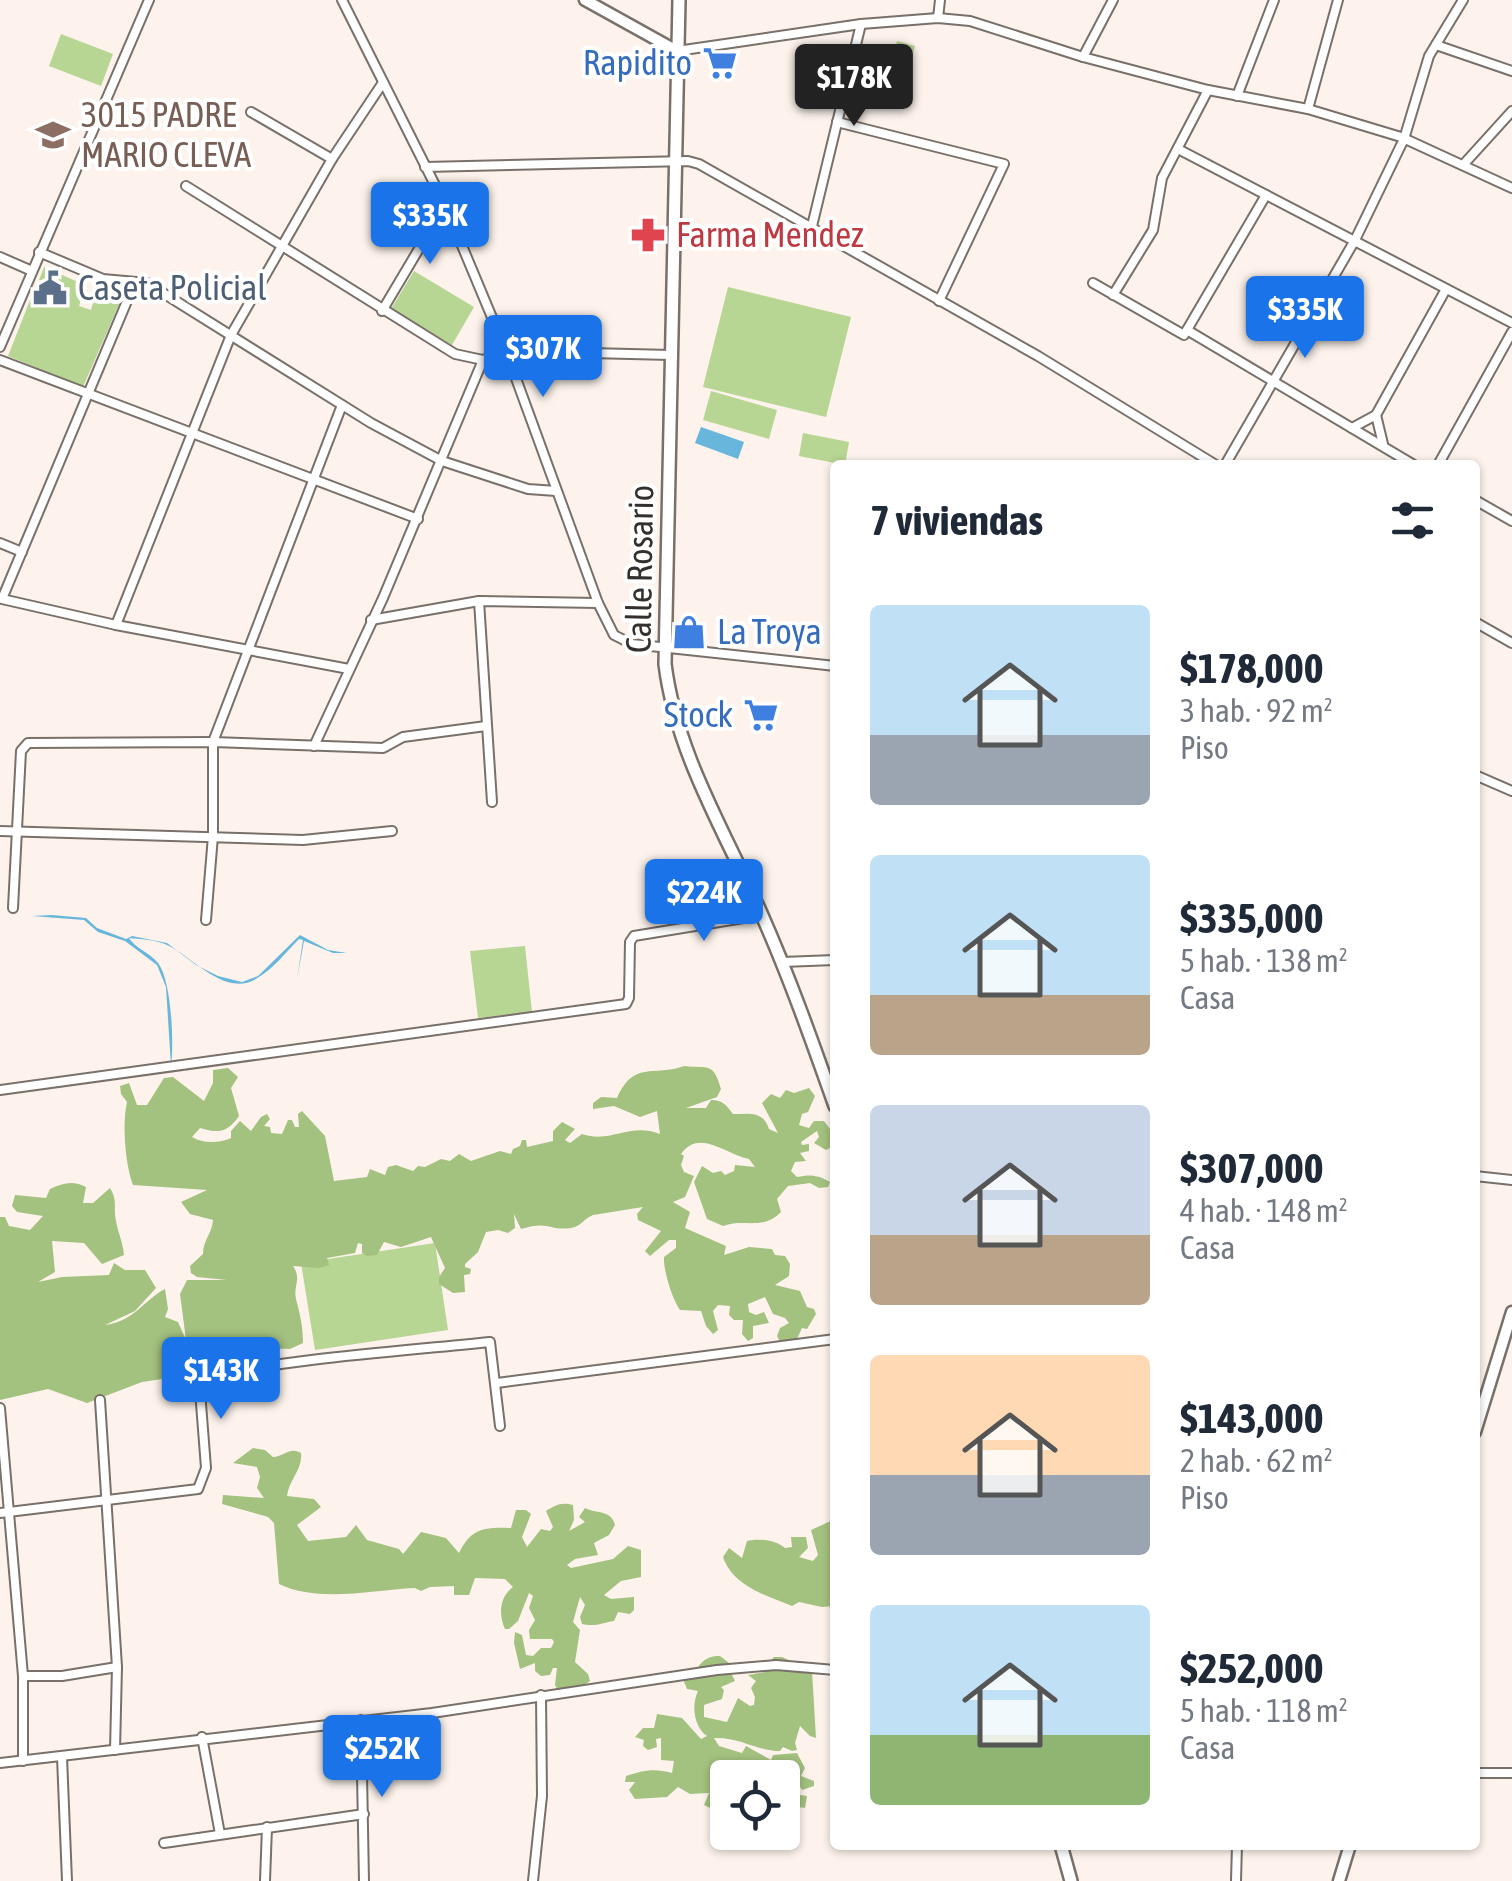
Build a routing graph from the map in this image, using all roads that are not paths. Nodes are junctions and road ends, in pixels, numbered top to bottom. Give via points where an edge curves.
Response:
1 (149, 0) edge
2 (342, 0) edge
3 (585, 0) edge
4 (679, 0) edge
5 (940, 0) edge
6 (1114, 0) edge
7 (1274, 0) edge
8 (1338, 0) edge
9 (1463, 0) edge
10 (938, 18) junction
11 (861, 24) junction
12 (1436, 45) junction
13 (676, 51) junction
14 (1083, 56) junction
15 (1512, 70) edge
16 (382, 84) junction
17 (1208, 90) junction
18 (1237, 96) junction
19 (1308, 109) junction
20 (250, 112) dead end
21 (1511, 114) edge
22 (837, 122) junction
23 (1404, 140) junction
24 (1178, 149) junction
25 (332, 160) junction
26 (675, 161) junction
27 (1464, 165) junction
28 (426, 167) junction
29 (186, 186) dead end
30 (1512, 188) edge
31 (1266, 195) junction
32 (446, 204) junction
33 (812, 226) junction
34 (1356, 240) junction
35 (281, 244) junction
36 (40, 252) junction
37 (0, 257) edge
38 (32, 271) junction
39 (135, 282) junction
40 (1093, 284) dead end
41 (1446, 289) junction
42 (1113, 295) junction
43 (939, 300) junction
44 (382, 311) junction
45 (1512, 324) edge
46 (1187, 330) junction
47 (1512, 332) edge
48 (231, 335) junction
49 (0, 347) edge
50 (506, 352) junction
51 (671, 355) junction
52 (0, 360) edge
53 (484, 360) junction
54 (1272, 380) junction
55 (88, 395) junction
56 (342, 405) junction
57 (1376, 415) junction
58 (1352, 428) junction
59 (190, 434) junction
60 (1384, 447) junction
61 (1208, 460) edge
62 (1228, 460) edge
63 (1406, 460) edge
64 (1441, 460) edge
65 (442, 461) junction
66 (313, 481) junction
67 (556, 491) junction
68 (1480, 503) edge
69 (418, 519) junction
70 (1512, 521) edge
71 (0, 543) edge
72 (22, 552) junction
73 (382, 601) junction
74 (479, 601) junction
75 (598, 602) junction
76 (394, 614) junction
77 (371, 620) junction
78 (116, 625) junction
79 (1480, 628) edge
80 (1512, 643) edge
81 (666, 648) junction
82 (248, 650) junction
83 (830, 665) edge
84 (349, 669) junction
85 (486, 726) junction
86 (213, 742) junction
87 (314, 746) junction
88 (1480, 777) edge
89 (1512, 791) edge
90 (492, 802) dead end
91 (0, 831) edge
92 (392, 831) dead end
93 (17, 832) junction
94 (212, 836) junction
95 (13, 908) dead end
96 (762, 915) junction
97 (206, 920) dead end
98 (830, 960) edge
99 (782, 962) junction
100 (0, 1090) edge
101 (830, 1092) edge
102 (1480, 1177) edge
103 (1512, 1180) edge
104 (1512, 1312) edge
105 (830, 1340) edge
106 (498, 1382) junction
107 (100, 1400) dead end
108 (0, 1408) edge
109 (1480, 1416) edge
110 (500, 1426) dead end
111 (105, 1501) junction
112 (4, 1513) edge
113 (117, 1666) junction
114 (830, 1670) edge
115 (23, 1676) junction
116 (541, 1696) junction
117 (361, 1720) junction
118 (202, 1737) junction
119 (115, 1750) junction
120 (62, 1757) junction
121 (24, 1761) junction
122 (0, 1763) edge
123 (1480, 1773) edge
124 (1512, 1773) edge
125 (364, 1814) junction
126 (268, 1828) junction
127 (220, 1834) junction
128 (164, 1843) dead end
129 (1062, 1850) edge
130 (1238, 1850) edge
131 (1348, 1850) edge
132 (67, 1881) edge
133 (266, 1881) edge
134 (364, 1881) edge
135 (534, 1881) edge
136 (1071, 1881) edge
137 (1236, 1881) edge
138 (1339, 1881) edge

1 - 36 street
2 - 16 street
3 - 13 street
4 - 13 main road, Calle Rosario
5 - 10 street
6 - 14 street
7 - 18 street
8 - 19 street
9 - 12 street
10 - 11 street
10 - 14 street via 989,26
11 - 13 street
11 - 22 street
12 - 15 street
12 - 23 street
13 - 26 main road, Calle Rosario
14 - 17 street
16 - 25 street
16 - 28 street
17 - 18 street
17 - 24 street
18 - 19 street
19 - 23 street
20 - 25 street
21 - 27 street
22 - 33 street
22 - 43 street via 1004,164
23 - 27 street
23 - 34 street
24 - 31 street
24 - 42 street via 1159,189 1153,230
25 - 35 street
26 - 28 street
26 - 33 street via 698,164
26 - 51 main road, Calle Rosario
27 - 30 street
28 - 32 street
29 - 35 street
31 - 34 street
31 - 46 street
32 - 44 street
32 - 50 street
33 - 43 street
34 - 41 street
34 - 54 street
35 - 44 street
35 - 48 street
36 - 38 street
36 - 39 street via 103,279
37 - 38 street
38 - 49 street
39 - 48 street
39 - 55 street
40 - 42 street
41 - 45 street
41 - 57 street
42 - 46 street via 1182,335
43 - 61 street
44 - 53 street via 455,354
46 - 54 street
47 - 64 street
48 - 56 street
48 - 59 street
50 - 51 street
50 - 53 street
50 - 67 street
51 - 81 main road, Calle Rosario
52 - 55 street
53 - 65 street
54 - 58 street
54 - 62 street
55 - 59 street
55 - 72 street
56 - 65 street
56 - 66 street
57 - 58 street
57 - 60 street
58 - 60 street
59 - 66 street
59 - 78 street
60 - 63 street
65 - 67 street via 528,489
65 - 69 street
66 - 69 street
66 - 82 street
67 - 75 street
68 - 70 street
69 - 73 street
71 - 72 street
72 - 78 street via 2,599
73 - 76 street
73 - 77 street
74 - 75 street
74 - 76 street
74 - 85 street
75 - 81 street via 614,635
76 - 77 street
77 - 84 street
78 - 82 street
79 - 80 street
81 - 83 street
81 - 96 main road, Calle Rosario via 675,722
82 - 84 street
82 - 86 street
84 - 87 street
85 - 87 street via 403,737 382,748
85 - 90 street
86 - 87 street
86 - 93 street via 28,744 21,751
86 - 94 street
88 - 89 street
91 - 93 street
92 - 94 street via 303,840
93 - 94 street
93 - 95 street
94 - 97 street
96 - 99 main road, Calle Rosario
96 - 100 street via 634,936 626,1004
98 - 99 street
99 - 101 main road, Calle Rosario
102 - 103 street
104 - 109 street
105 - 106 street
106 - 110 street
106 - 111 street via 490,1342 199,1378 206,1468 201,1486
107 - 111 street
108 - 112 street
111 - 112 street
111 - 113 street
112 - 115 street
113 - 115 street
113 - 119 street
114 - 116 street via 716,1670
115 - 121 street
116 - 117 street
116 - 135 street
117 - 118 street
117 - 125 street
118 - 119 street
118 - 127 street
119 - 120 street
120 - 121 street
120 - 132 street
121 - 122 street
123 - 124 street
125 - 126 street
125 - 134 street
126 - 127 street
126 - 133 street
127 - 128 street
129 - 136 main road
130 - 137 street
131 - 138 street

